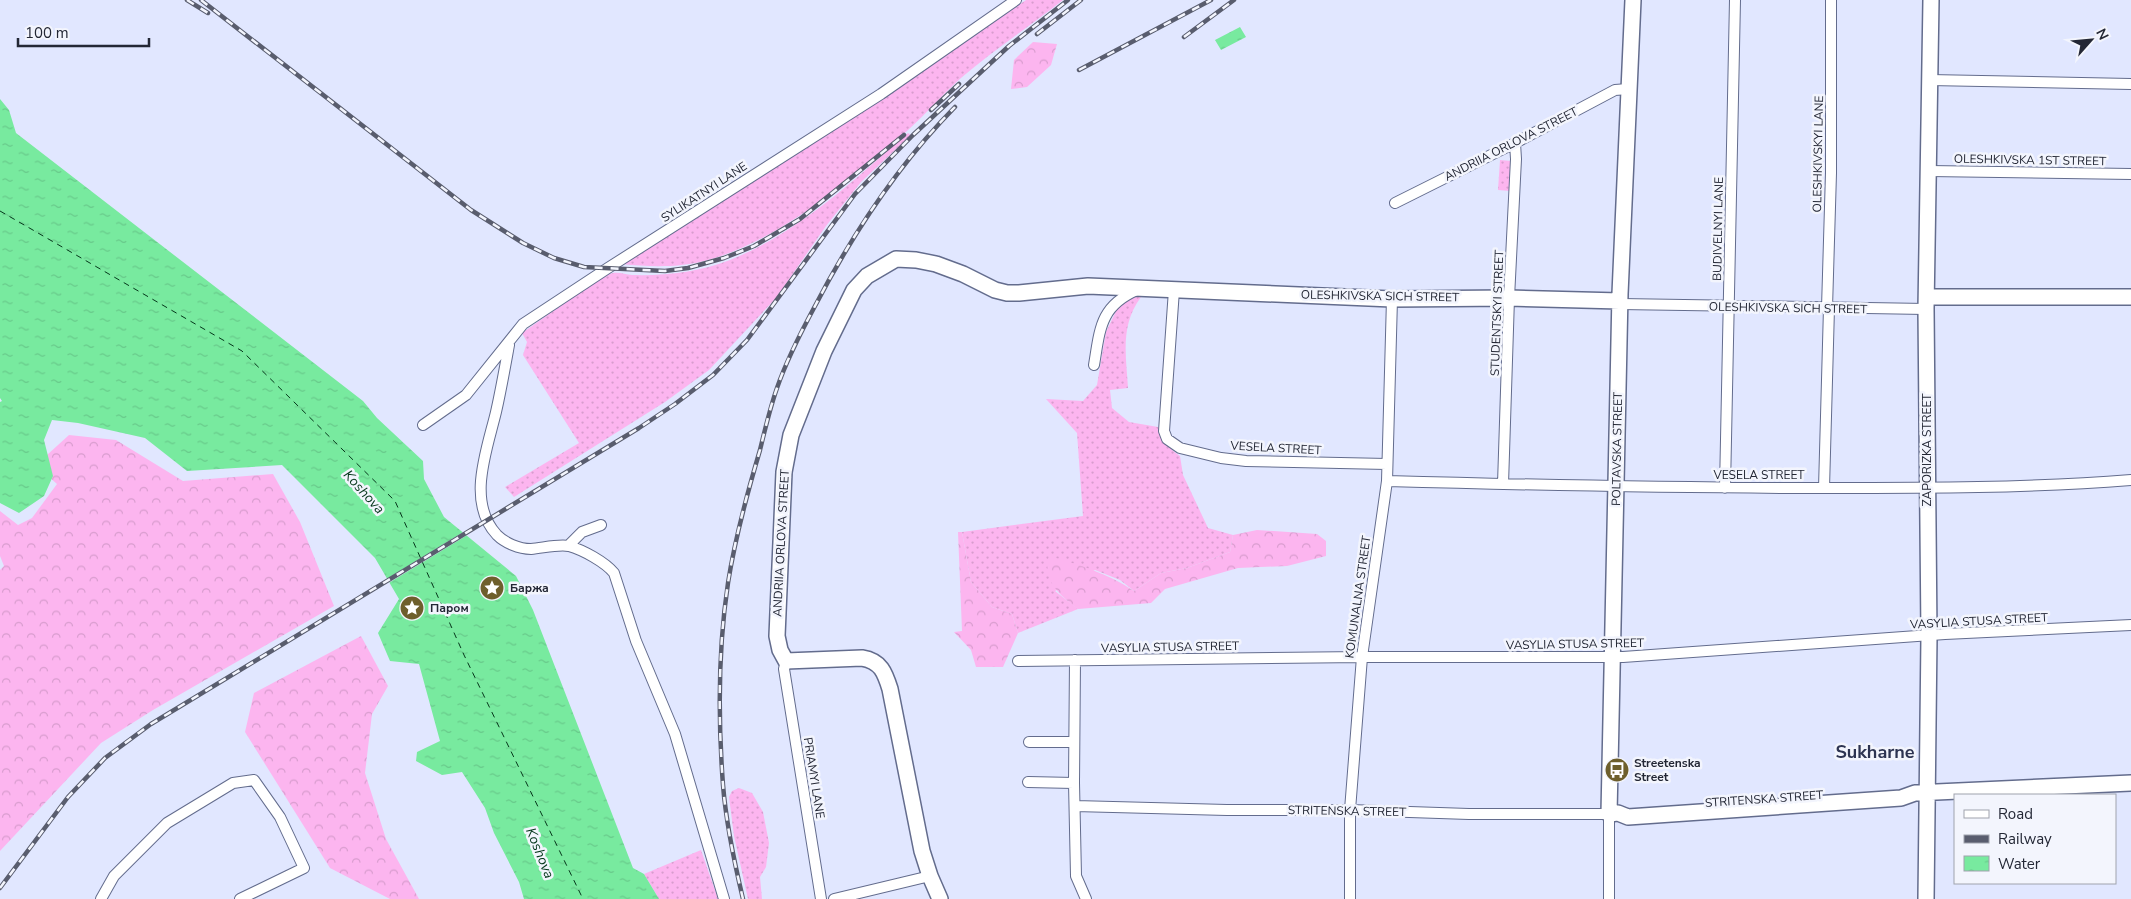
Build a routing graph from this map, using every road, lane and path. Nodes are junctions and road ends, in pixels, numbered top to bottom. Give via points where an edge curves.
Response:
1 (1016, 0) edge
2 (1633, 0) edge
3 (1735, 0) edge
4 (1831, 0) edge
5 (1931, 0) edge
6 (1929, 80) junction
7 (2131, 84) edge
8 (1628, 89) junction
9 (1516, 144) junction
10 (1929, 171) junction
11 (2131, 174) edge
12 (1395, 203) dead end
13 (1140, 289) junction
14 (1174, 290) junction
15 (2131, 297) edge
16 (1509, 298) junction
17 (1392, 299) junction
18 (1620, 303) junction
19 (1926, 303) junction
20 (1730, 307) junction
21 (1828, 308) junction
22 (510, 341) junction
23 (1094, 365) dead end
24 (423, 425) dead end
25 (1387, 464) junction
26 (2131, 480) edge
27 (1387, 481) junction
28 (1503, 484) junction
29 (1616, 487) junction
30 (1726, 488) junction
31 (1824, 488) junction
32 (1927, 488) junction
33 (601, 525) dead end
34 (568, 546) junction
35 (2131, 625) edge
36 (1929, 636) junction
37 (1362, 657) junction
38 (1611, 658) junction
39 (1076, 660) junction
40 (786, 661) junction
41 (1018, 661) dead end
42 (1029, 742) dead end
43 (1074, 742) junction
44 (1028, 782) dead end
45 (1074, 783) junction
46 (2131, 783) edge
47 (1918, 793) junction
48 (1075, 806) junction
49 (1350, 810) junction
50 (1613, 814) junction
51 (930, 876) junction
52 (101, 899) edge
53 (240, 899) edge
54 (724, 899) edge
55 (821, 899) edge
56 (834, 899) edge
57 (940, 899) edge
58 (1086, 899) edge
59 (1350, 899) edge
60 (1609, 899) edge
61 (1926, 899) edge

1 - 22 street, SYLIKATNYI LANE via 881,94 523,324
2 - 8 street, POLTAVSKA STREET
3 - 20 street, BUDIVELNYI LANE
4 - 21 street, OLESHKIVSKYI LANE
5 - 6 street, ZAPORIZKA STREET
6 - 7 street
6 - 10 street, ZAPORIZKA STREET
8 - 9 street, ANDRIIA ORLOVA STREET via 1615,90
8 - 18 street, POLTAVSKA STREET
9 - 12 street, ANDRIIA ORLOVA STREET
9 - 16 street, STUDENTSKYI STREET
10 - 11 street, OLESHKIVSKA 1ST STREET
10 - 19 street, ZAPORIZKA STREET
13 - 14 street, OLESHKIVSKA SICH STREET
13 - 23 street via 1114,302 1100,330
13 - 40 street, ANDRIIA ORLOVA STREET via 1088,286 1007,293 936,264 896,259 867,276 854,290 824,351 791,435 784,472 777,628 778,643
14 - 17 street, OLESHKIVSKA SICH STREET
14 - 25 street, VESELA STREET via 1164,432 1173,445 1246,461
15 - 19 street, OLESHKIVSKA SICH STREET
16 - 17 street, OLESHKIVSKA SICH STREET
16 - 18 street, OLESHKIVSKA SICH STREET
16 - 28 street, STUDENTSKYI STREET
17 - 25 street, KOMUNALNA STREET
18 - 20 street, OLESHKIVSKA SICH STREET
18 - 29 street, POLTAVSKA STREET
19 - 21 street, OLESHKIVSKA SICH STREET
19 - 32 street, ZAPORIZKA STREET
20 - 21 street, OLESHKIVSKA SICH STREET
20 - 30 street, BUDIVELNYI LANE
21 - 31 street, OLESHKIVSKYI LANE
22 - 24 street, SYLIKATNYI LANE via 466,395
22 - 34 street via 482,470 483,514 488,526 501,539 515,546 528,549
25 - 27 street, KOMUNALNA STREET
26 - 32 street, VESELA STREET
27 - 28 street, VESELA STREET
27 - 37 street, KOMUNALNA STREET
28 - 29 street, VESELA STREET
29 - 30 street, VESELA STREET
29 - 38 street, POLTAVSKA STREET
30 - 31 street, VESELA STREET
31 - 32 street, VESELA STREET
32 - 36 street, ZAPORIZKA STREET
33 - 34 street via 582,532
34 - 54 street via 600,561 614,573 636,641 675,734
35 - 36 street, VASYLIA STUSA STREET
36 - 38 street, VASYLIA STUSA STREET
36 - 47 street, ZAPORIZKA STREET
37 - 38 street, VASYLIA STUSA STREET
37 - 39 street, VASYLIA STUSA STREET
37 - 49 street, KOMUNALNA STREET
38 - 50 street, POLTAVSKA STREET
39 - 41 street, VASYLIA STUSA STREET
39 - 43 street
40 - 51 street via 862,658 879,664 890,689 922,851
40 - 55 street, PRIAMYI LANE via 784,669
42 - 43 street
43 - 45 street
44 - 45 street
45 - 48 street
46 - 47 street, STRITENSKA STREET
47 - 50 street, STRITENSKA STREET via 1901,791 1629,808
47 - 61 street, ZAPORIZKA STREET
48 - 49 street, STRITENSKA STREET
48 - 58 street via 1076,876
49 - 50 street, STRITENSKA STREET
49 - 59 street, KOMUNALNA STREET
50 - 60 street, POLTAVSKA STREET
51 - 56 street
51 - 57 street
52 - 53 street via 114,876 167,823 234,783 254,780 280,817 304,868

